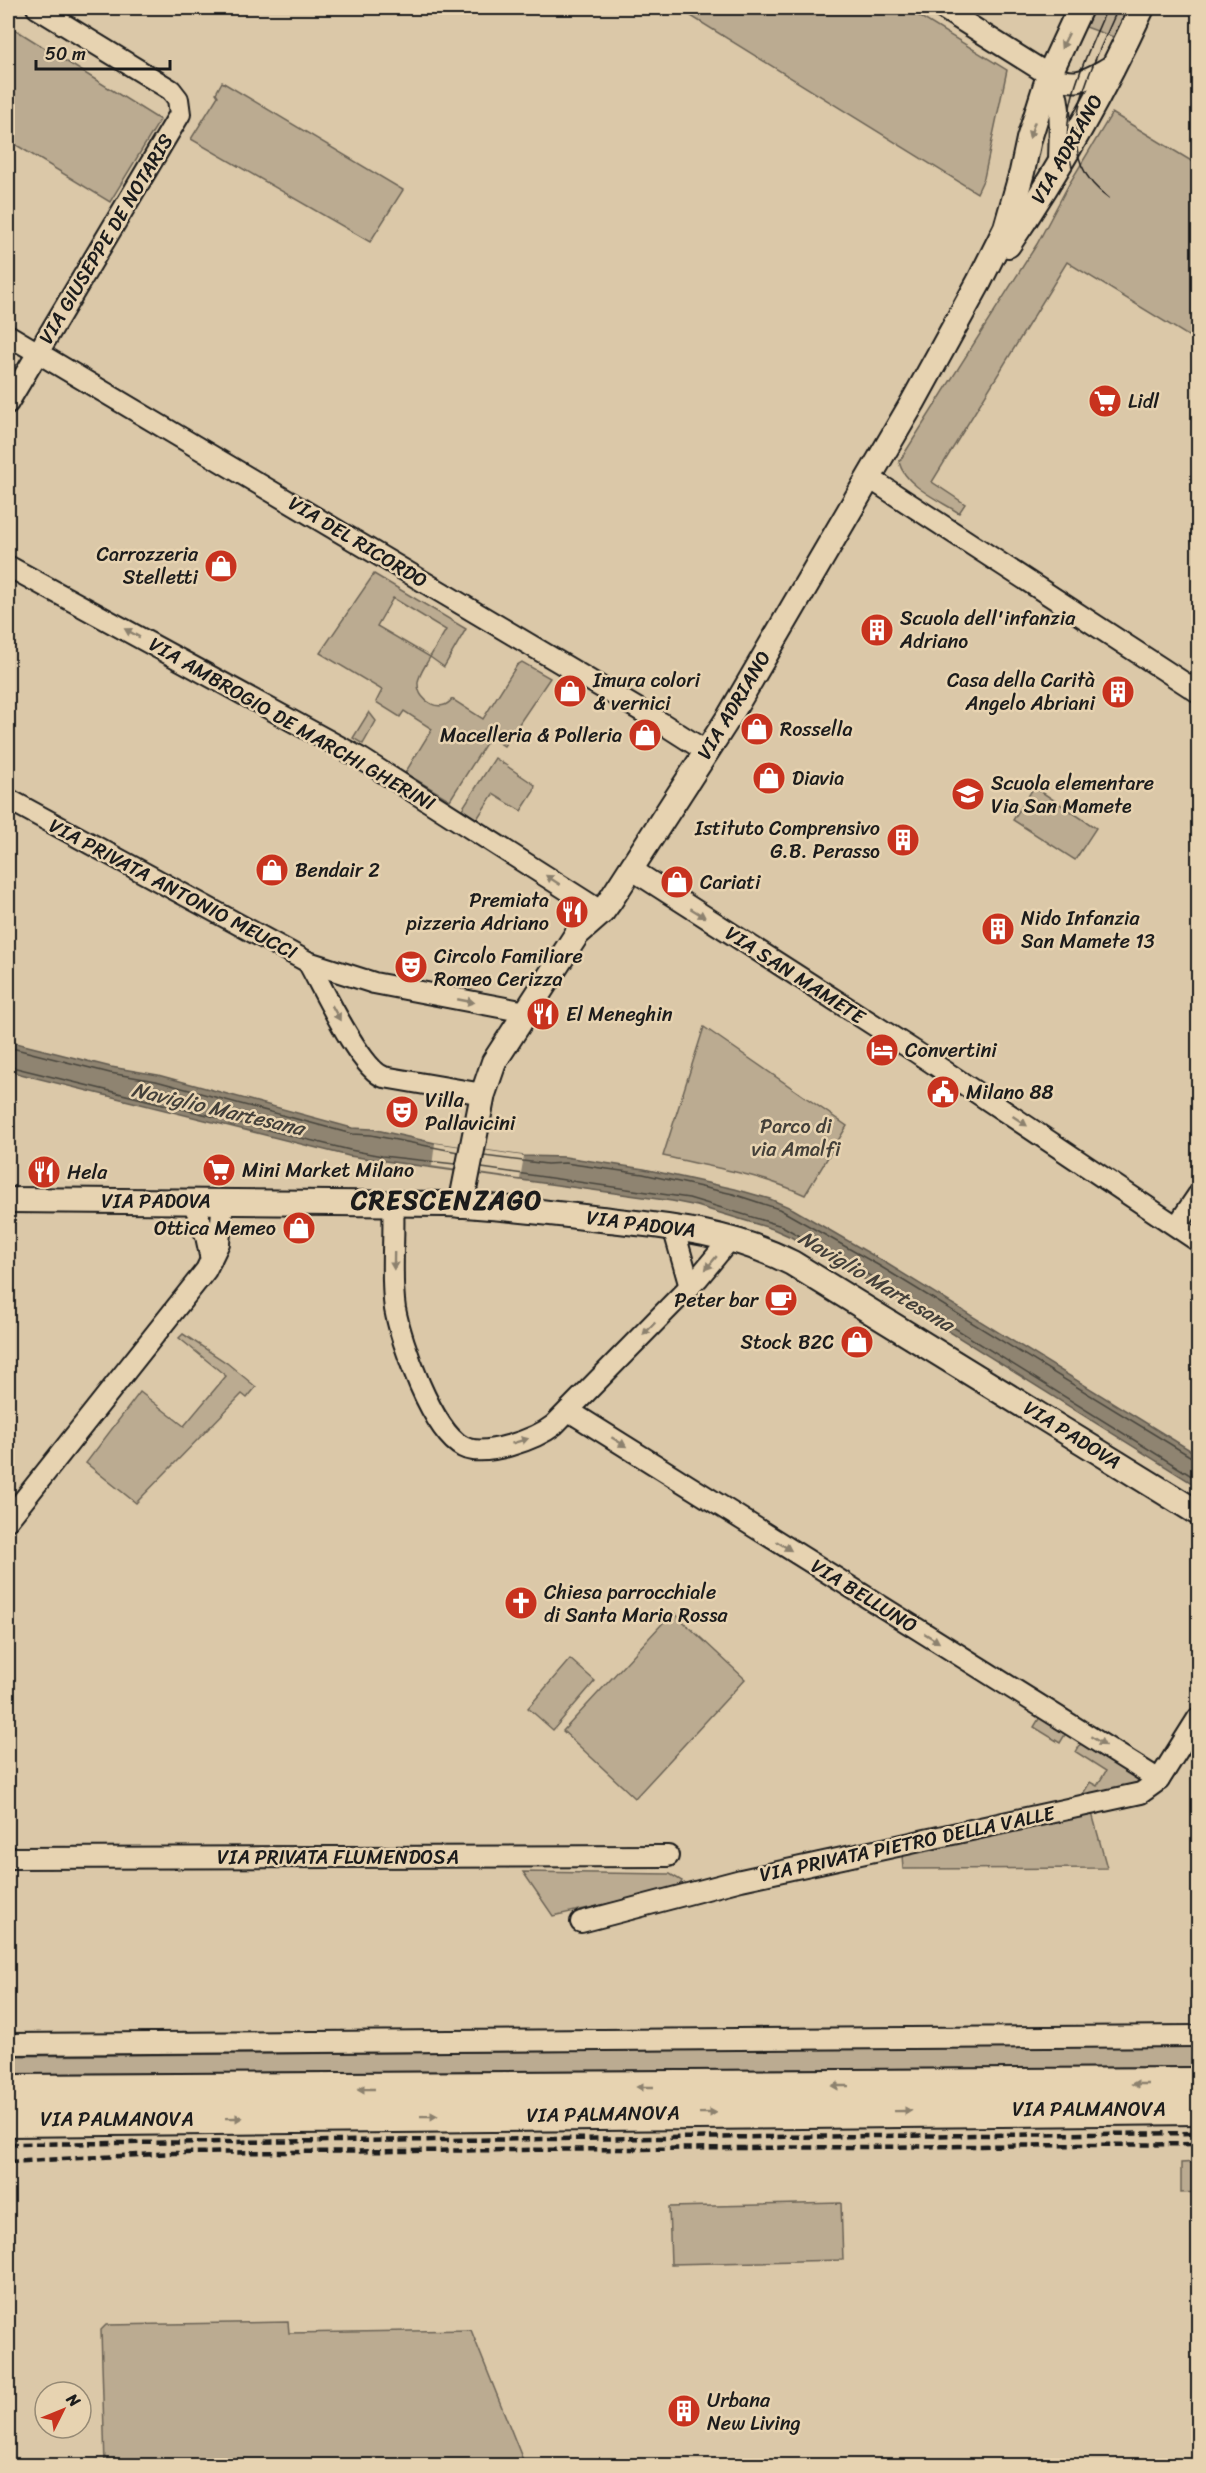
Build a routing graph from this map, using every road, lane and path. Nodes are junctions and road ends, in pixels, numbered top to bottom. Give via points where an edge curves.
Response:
1 (37, 8) edge
2 (942, 8) edge
3 (1080, 8) edge
4 (1142, 8) edge
5 (1115, 64) junction
6 (1049, 75) junction
7 (1059, 166) junction
8 (979, 282) junction
9 (8, 335) edge
10 (37, 353) junction
11 (8, 403) edge
12 (868, 477) junction
13 (8, 566) edge
14 (1198, 692) edge
15 (707, 752) junction
16 (8, 799) edge
17 (631, 869) junction
18 (602, 912) junction
19 (308, 962) junction
20 (526, 1012) junction
21 (480, 1106) junction
22 (1198, 1195) edge
23 (8, 1200) edge
24 (223, 1201) junction
25 (193, 1202) junction
26 (393, 1203) junction
27 (461, 1205) junction
28 (1177, 1226) junction
29 (673, 1227) junction
30 (731, 1238) junction
31 (1198, 1241) edge
32 (211, 1263) junction
33 (690, 1287) junction
34 (569, 1412) junction
35 (1198, 1513) edge
36 (8, 1520) edge
37 (1198, 1718) edge
38 (1159, 1780) junction
39 (668, 1856) dead end
40 (8, 1858) edge
41 (581, 1922) dead end
42 (1198, 2036) edge
43 (8, 2044) edge
44 (1198, 2084) edge
45 (8, 2091) edge
46 (1198, 2108) edge
47 (8, 2120) edge

1 - 10 street, VIA GIUSEPPE DE NOTARIS via 166,87 180,103 177,122
2 - 6 street
3 -> 6 street, VIA ADRIANO
4 - 5 street, VIA ADRIANO
5 - 6 street via 1076,82
5 - 7 street, VIA ADRIANO
6 - 7 street via 1058,99
6 -> 8 street, VIA ADRIANO via 1006,228
7 - 8 street, VIA ADRIANO
8 - 12 street, VIA ADRIANO
9 - 10 street, VIA DEL RICORDO
10 - 11 street, VIA GIUSEPPE DE NOTARIS
10 - 15 street, VIA DEL RICORDO
12 - 14 street
12 - 15 street, VIA ADRIANO
18 -> 13 street, VIA AMBROGIO DE MARCHI GHERINI via 362,759
15 - 17 street, VIA ADRIANO
16 - 19 street, VIA PRIVATA ANTONIO MEUCCI
17 - 18 street, VIA ADRIANO
17 -> 28 street, VIA SAN MAMETE
18 - 20 street, VIA ADRIANO via 580,931
19 -> 20 street, VIA PRIVATA ANTONIO MEUCCI via 374,983
19 -> 21 street, VIA PRIVATA ANTONIO MEUCCI via 363,1061 375,1073
20 - 21 street, VIA ADRIANO via 494,1062
21 - 27 street, VIA ADRIANO
22 - 28 street
23 - 25 street, VIA PADOVA
24 - 25 street, VIA PADOVA
24 - 26 street, VIA PADOVA
24 - 32 street via 220,1237
25 - 32 street
26 - 27 street, VIA PADOVA
26 -> 34 street via 394,1298 403,1339 433,1410 448,1434 464,1448 483,1450 528,1439 548,1430
27 - 29 street, VIA PADOVA
28 - 31 street, VIA SAN MAMETE
29 - 30 street, VIA PADOVA
29 - 33 street
30 -> 33 street
30 - 35 street, VIA PADOVA via 792,1263
32 - 36 street
33 -> 34 street
34 -> 38 street, VIA BELLUNO
37 - 38 street, VIA PRIVATA PIETRO DELLA VALLE
38 - 41 street, VIA PRIVATA PIETRO DELLA VALLE via 1145,1791 1111,1801 741,1880
39 - 40 street, VIA PRIVATA FLUMENDOSA
42 - 43 street
44 -> 45 highway, VIA PALMANOVA
47 -> 46 highway, VIA PALMANOVA

